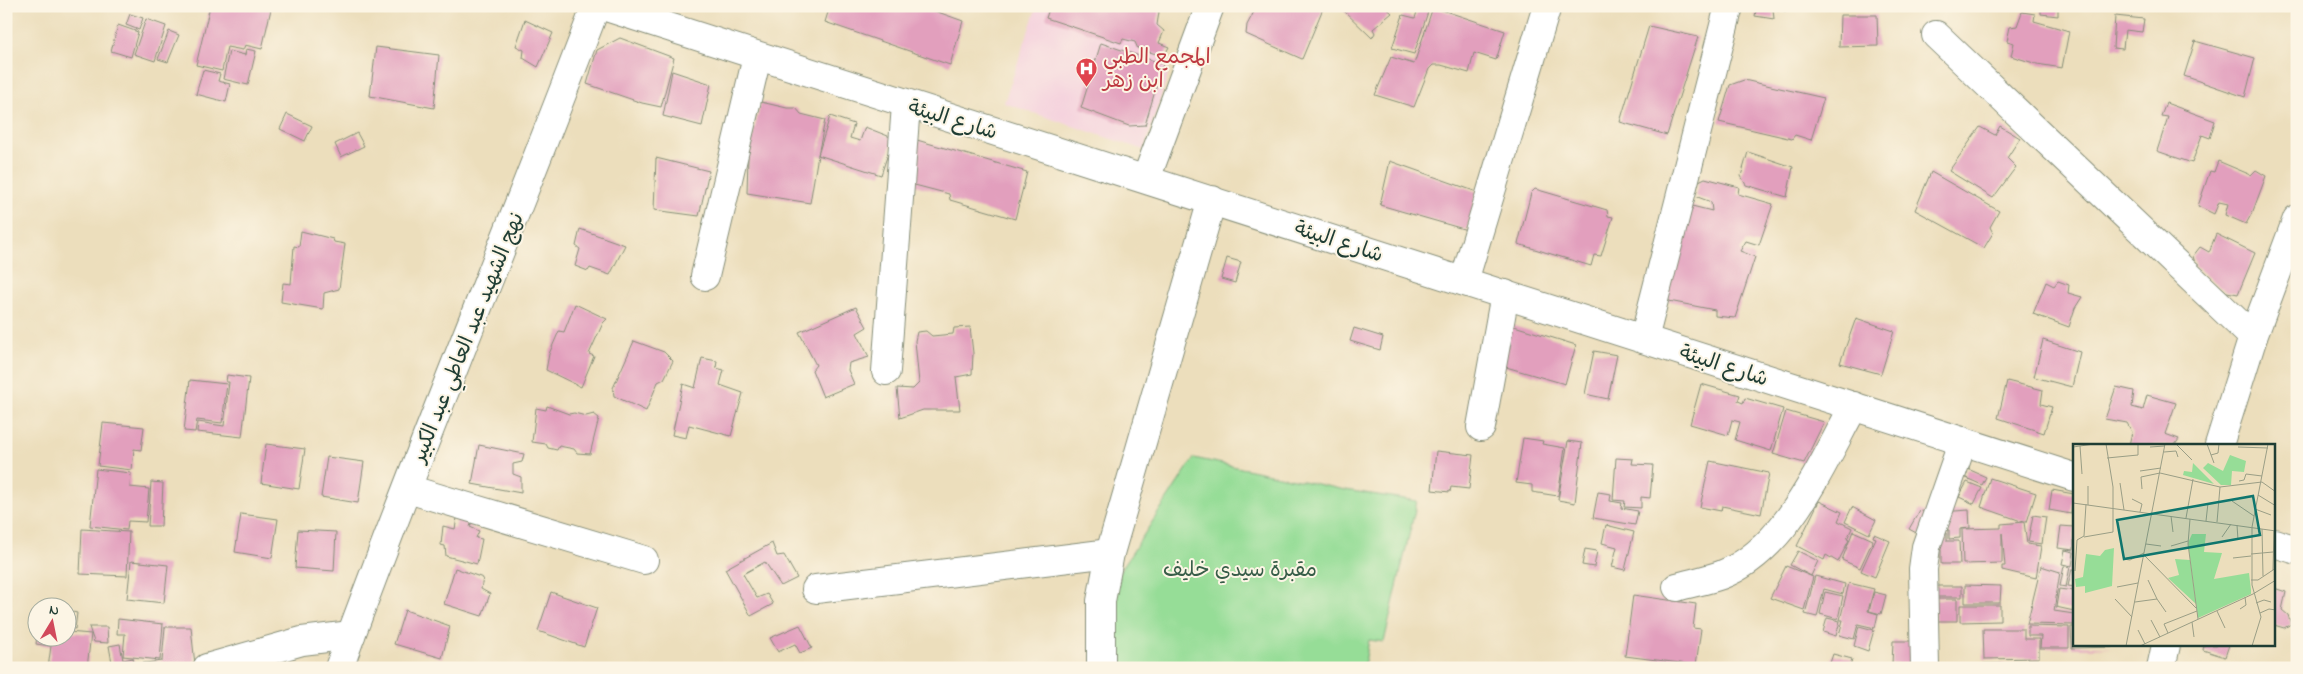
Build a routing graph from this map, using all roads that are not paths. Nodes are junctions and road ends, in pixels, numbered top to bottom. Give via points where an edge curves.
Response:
1 (596, 6) edge
2 (603, 6) edge
3 (1210, 6) edge
4 (1547, 6) edge
5 (1729, 6) edge
6 (1936, 35) dead end
7 (757, 57) junction
8 (906, 105) junction
9 (1146, 179) junction
10 (1212, 200) junction
11 (2295, 229) edge
12 (705, 276) dead end
13 (1464, 281) junction
14 (1504, 294) junction
15 (2253, 336) junction
16 (1644, 339) junction
17 (886, 371) dead end
18 (1854, 406) junction
19 (1481, 427) dead end
20 (1963, 441) junction
21 (2218, 444) edge
22 (2073, 477) edge
23 (408, 489) junction
24 (2276, 544) edge
25 (2297, 550) edge
26 (1110, 553) junction
27 (644, 560) dead end
28 (1677, 587) dead end
29 (816, 589) dead end
30 (2166, 646) edge
31 (348, 656) edge
32 (207, 668) edge
33 (1101, 668) edge
34 (1925, 668) edge
35 (2161, 668) edge

1 - 23 street, نهج الشهيد عبد العاطي عبد الكبير
2 - 7 street, شارع البيئة
3 - 9 street
4 - 13 street
5 - 16 street
6 - 15 street
7 - 8 street, شارع البيئة
7 - 12 street
8 - 9 street, شارع البيئة
8 - 17 street
9 - 10 street, شارع البيئة
10 - 13 street, شارع البيئة
10 - 26 street
11 - 15 street
13 - 14 street, شارع البيئة
14 - 16 street, شارع البيئة
14 - 19 street
15 - 21 street
16 - 18 street, شارع البيئة
18 - 20 street, شارع البيئة
18 - 28 street via 1798,508 1777,533 1754,556 1722,575
20 - 22 street, شارع البيئة
20 - 34 street via 1926,547 1923,570
23 - 27 street
23 - 31 street, نهج الشهيد عبد العاطي عبد الكبير
24 - 25 street
26 - 29 street
26 - 33 street via 1101,601
30 - 35 street
31 - 32 street via 302,641

